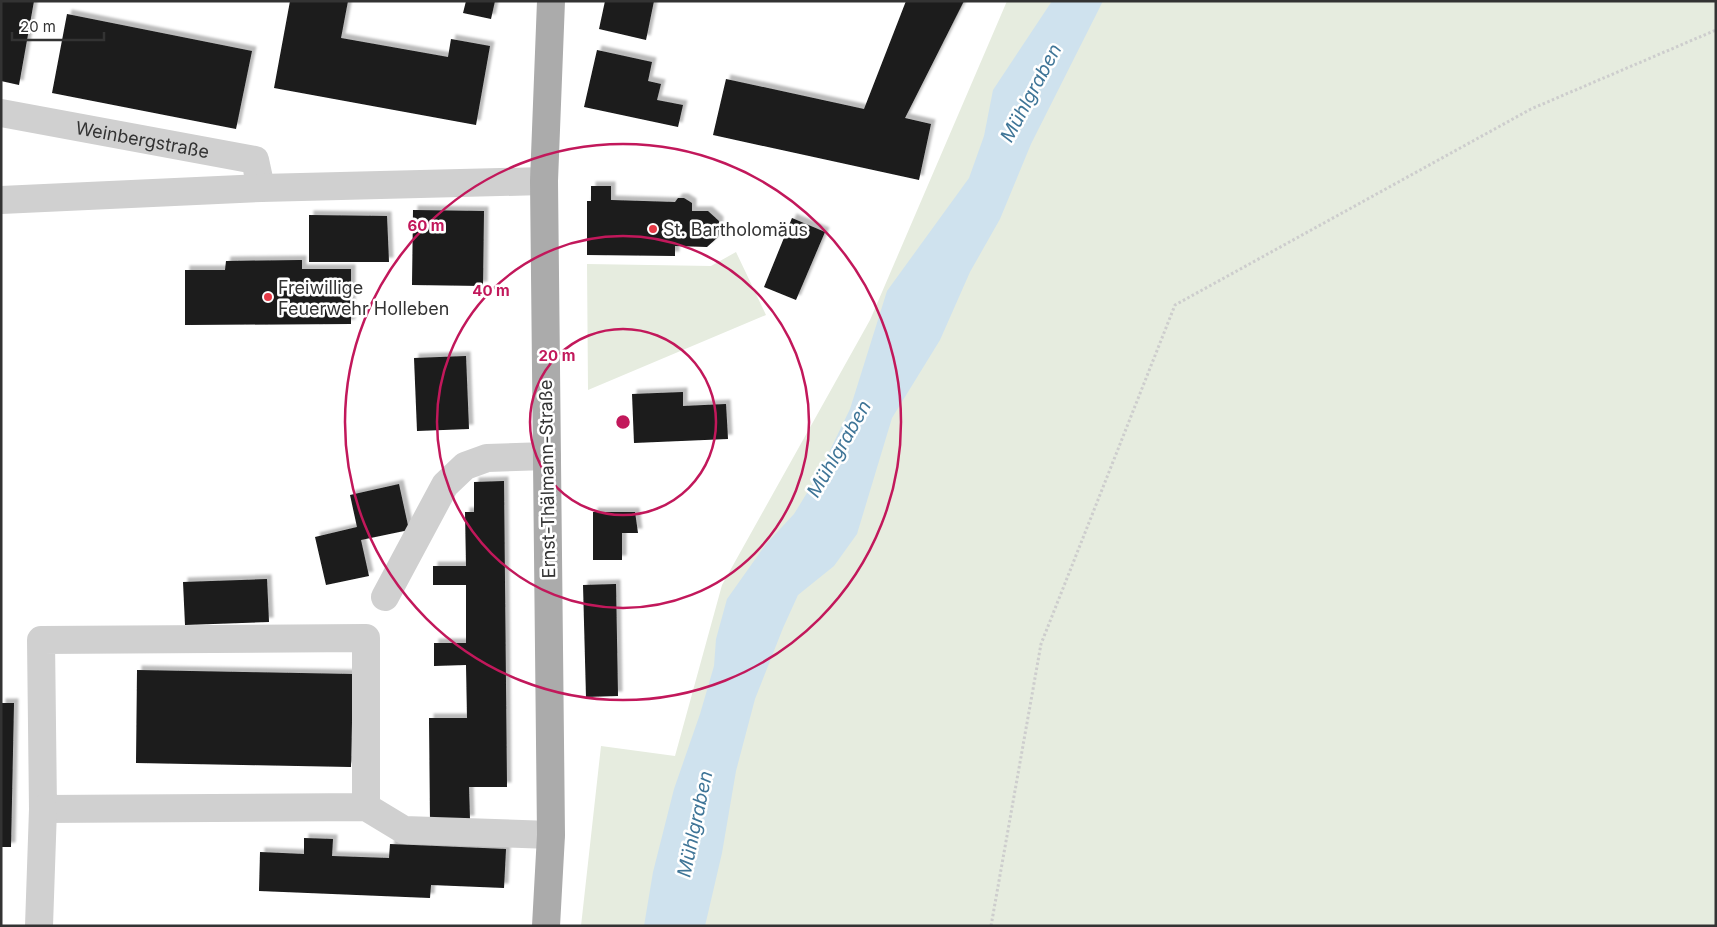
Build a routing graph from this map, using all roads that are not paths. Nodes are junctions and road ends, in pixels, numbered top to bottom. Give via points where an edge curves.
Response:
1 (551, 1) edge
2 (1, 113) edge
3 (544, 181) junction
4 (261, 188) junction
5 (1, 200) edge
6 (546, 456) junction
7 (385, 597) dead end
8 (366, 807) junction
9 (43, 809) junction
10 (551, 836) junction
11 (39, 926) edge
12 (546, 926) edge

1 - 3 main road, Ernst-Thälmann-Straße
2 - 4 street, Weinbergstraße via 255,160
3 - 4 street
3 - 6 main road, Ernst-Thälmann-Straße
4 - 5 street
6 - 7 street via 486,458 465,466 445,484
6 - 10 main road, Ernst-Thälmann-Straße
8 - 9 street
8 - 9 street via 366,638 41,640
8 - 10 street via 404,830
9 - 11 street
10 - 12 main road, Ernst-Thälmann-Straße

